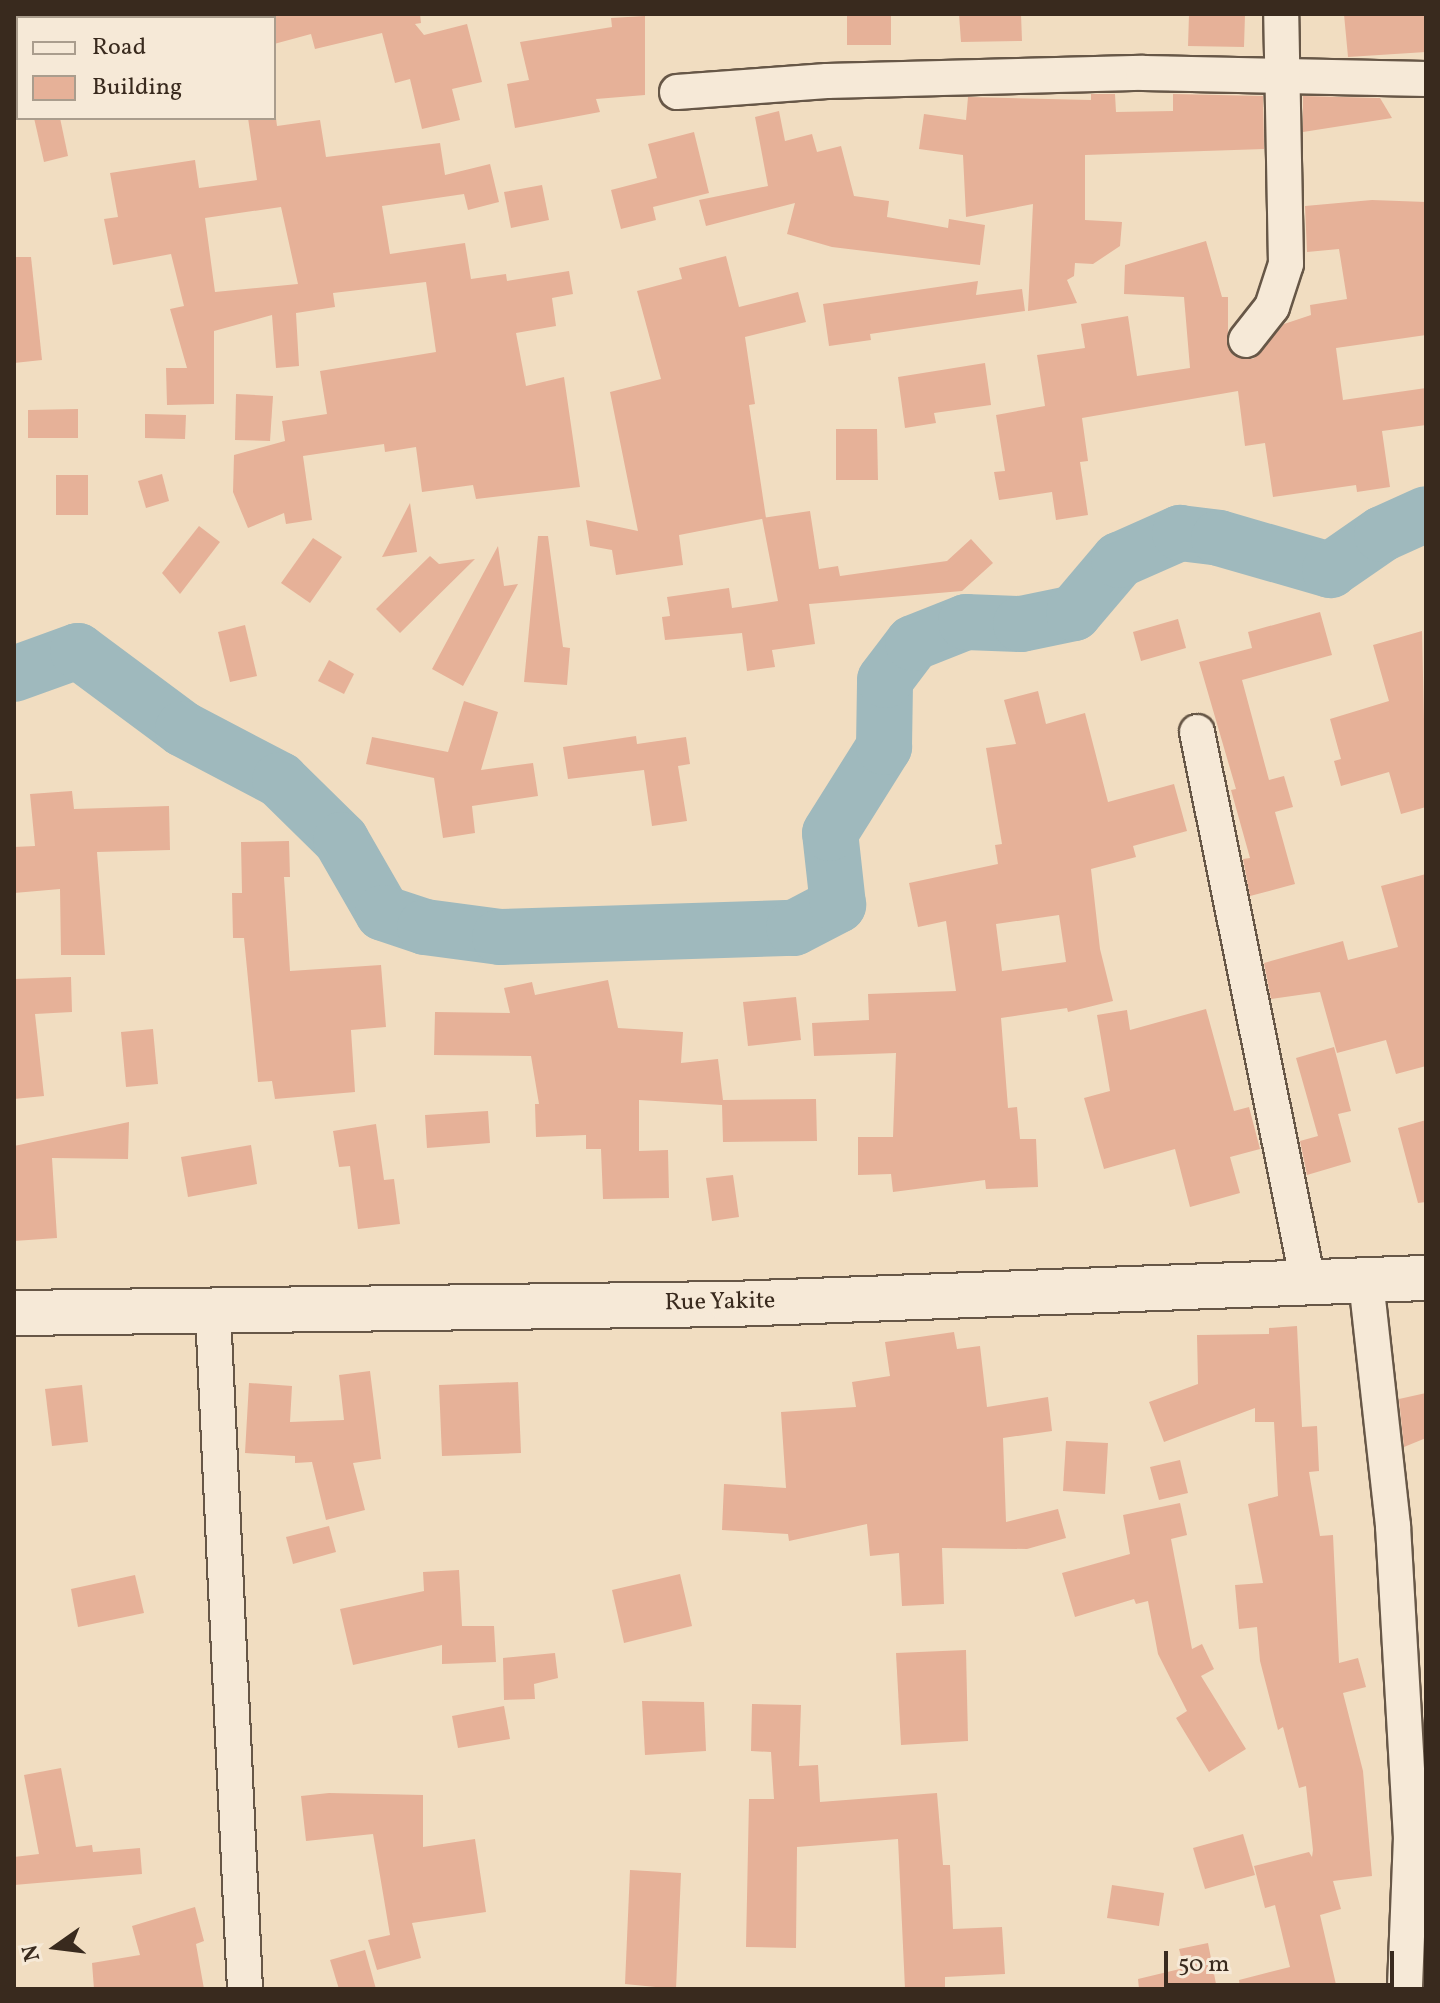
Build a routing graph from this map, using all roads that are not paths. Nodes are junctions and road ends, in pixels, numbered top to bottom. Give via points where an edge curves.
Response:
1 (1281, 14) edge
2 (1284, 74) junction
3 (1426, 79) edge
4 (677, 92) dead end
5 (1246, 340) dead end
6 (1197, 732) dead end
7 (1426, 1278) edge
8 (1366, 1281) junction
9 (1308, 1282) junction
10 (14, 1313) edge
11 (213, 1313) junction
12 (245, 1989) edge
13 (1405, 1989) edge

1 - 2 street
2 - 3 street
2 - 4 street via 856,80
2 - 5 street via 1286,264 1272,307
6 - 9 street
7 - 8 main road, Rue Yakite
8 - 9 main road, Rue Yakite
8 - 13 street via 1393,1526 1411,1837
9 - 11 main road, Rue Yakite via 732,1304
10 - 11 main road, Rue Yakite
11 - 12 street

